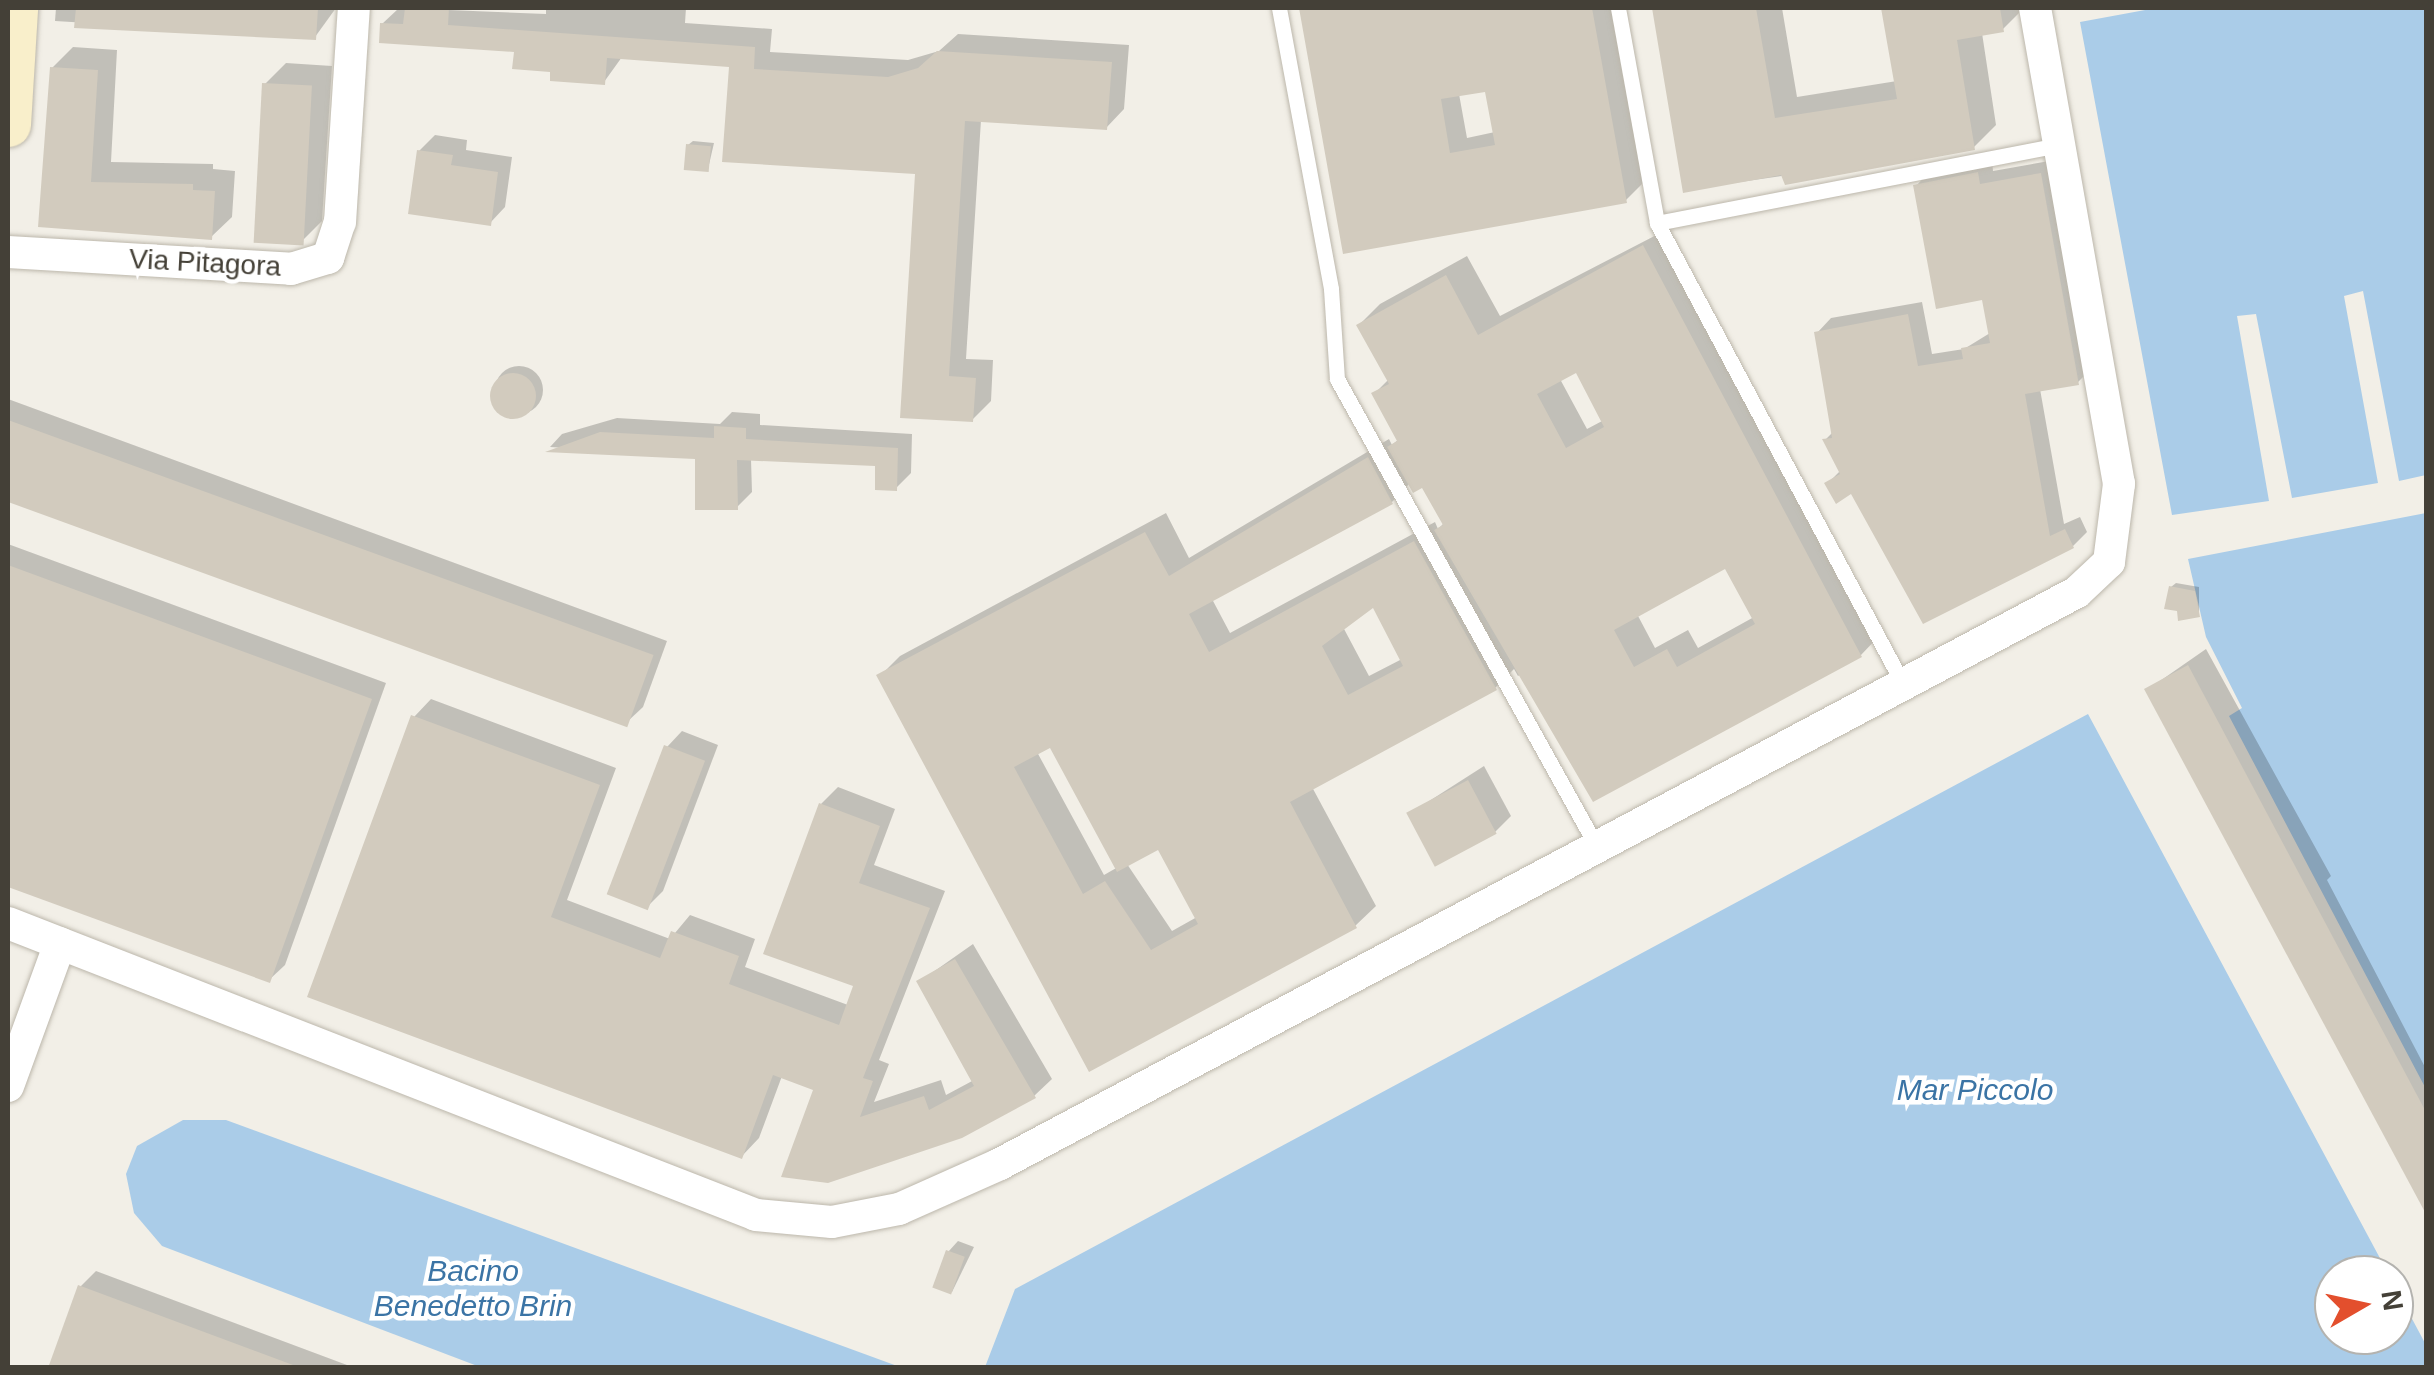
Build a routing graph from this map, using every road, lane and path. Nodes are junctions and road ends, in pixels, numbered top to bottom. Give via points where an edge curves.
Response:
1 (16, 8) edge
2 (354, 8) edge
3 (1279, 8) edge
4 (1618, 8) edge
5 (2035, 8) edge
6 (8, 124) edge
7 (2059, 145) junction
8 (1657, 223) junction
9 (8, 252) edge
10 (1903, 684) junction
11 (1597, 847) junction
12 (8, 923) edge
13 (60, 943) junction
14 (8, 1086) edge

1 - 6 main road
2 - 9 street, Via Pitagora via 340,222 328,258 291,269
3 - 11 lane via 1331,289 1337,379
4 - 8 lane
5 - 7 street
7 - 8 lane
7 - 10 street via 2119,484 2110,562 2077,592
8 - 10 lane
10 - 11 street
11 - 13 street via 1000,1164 899,1209 832,1222 756,1216
12 - 13 street
13 - 14 street

